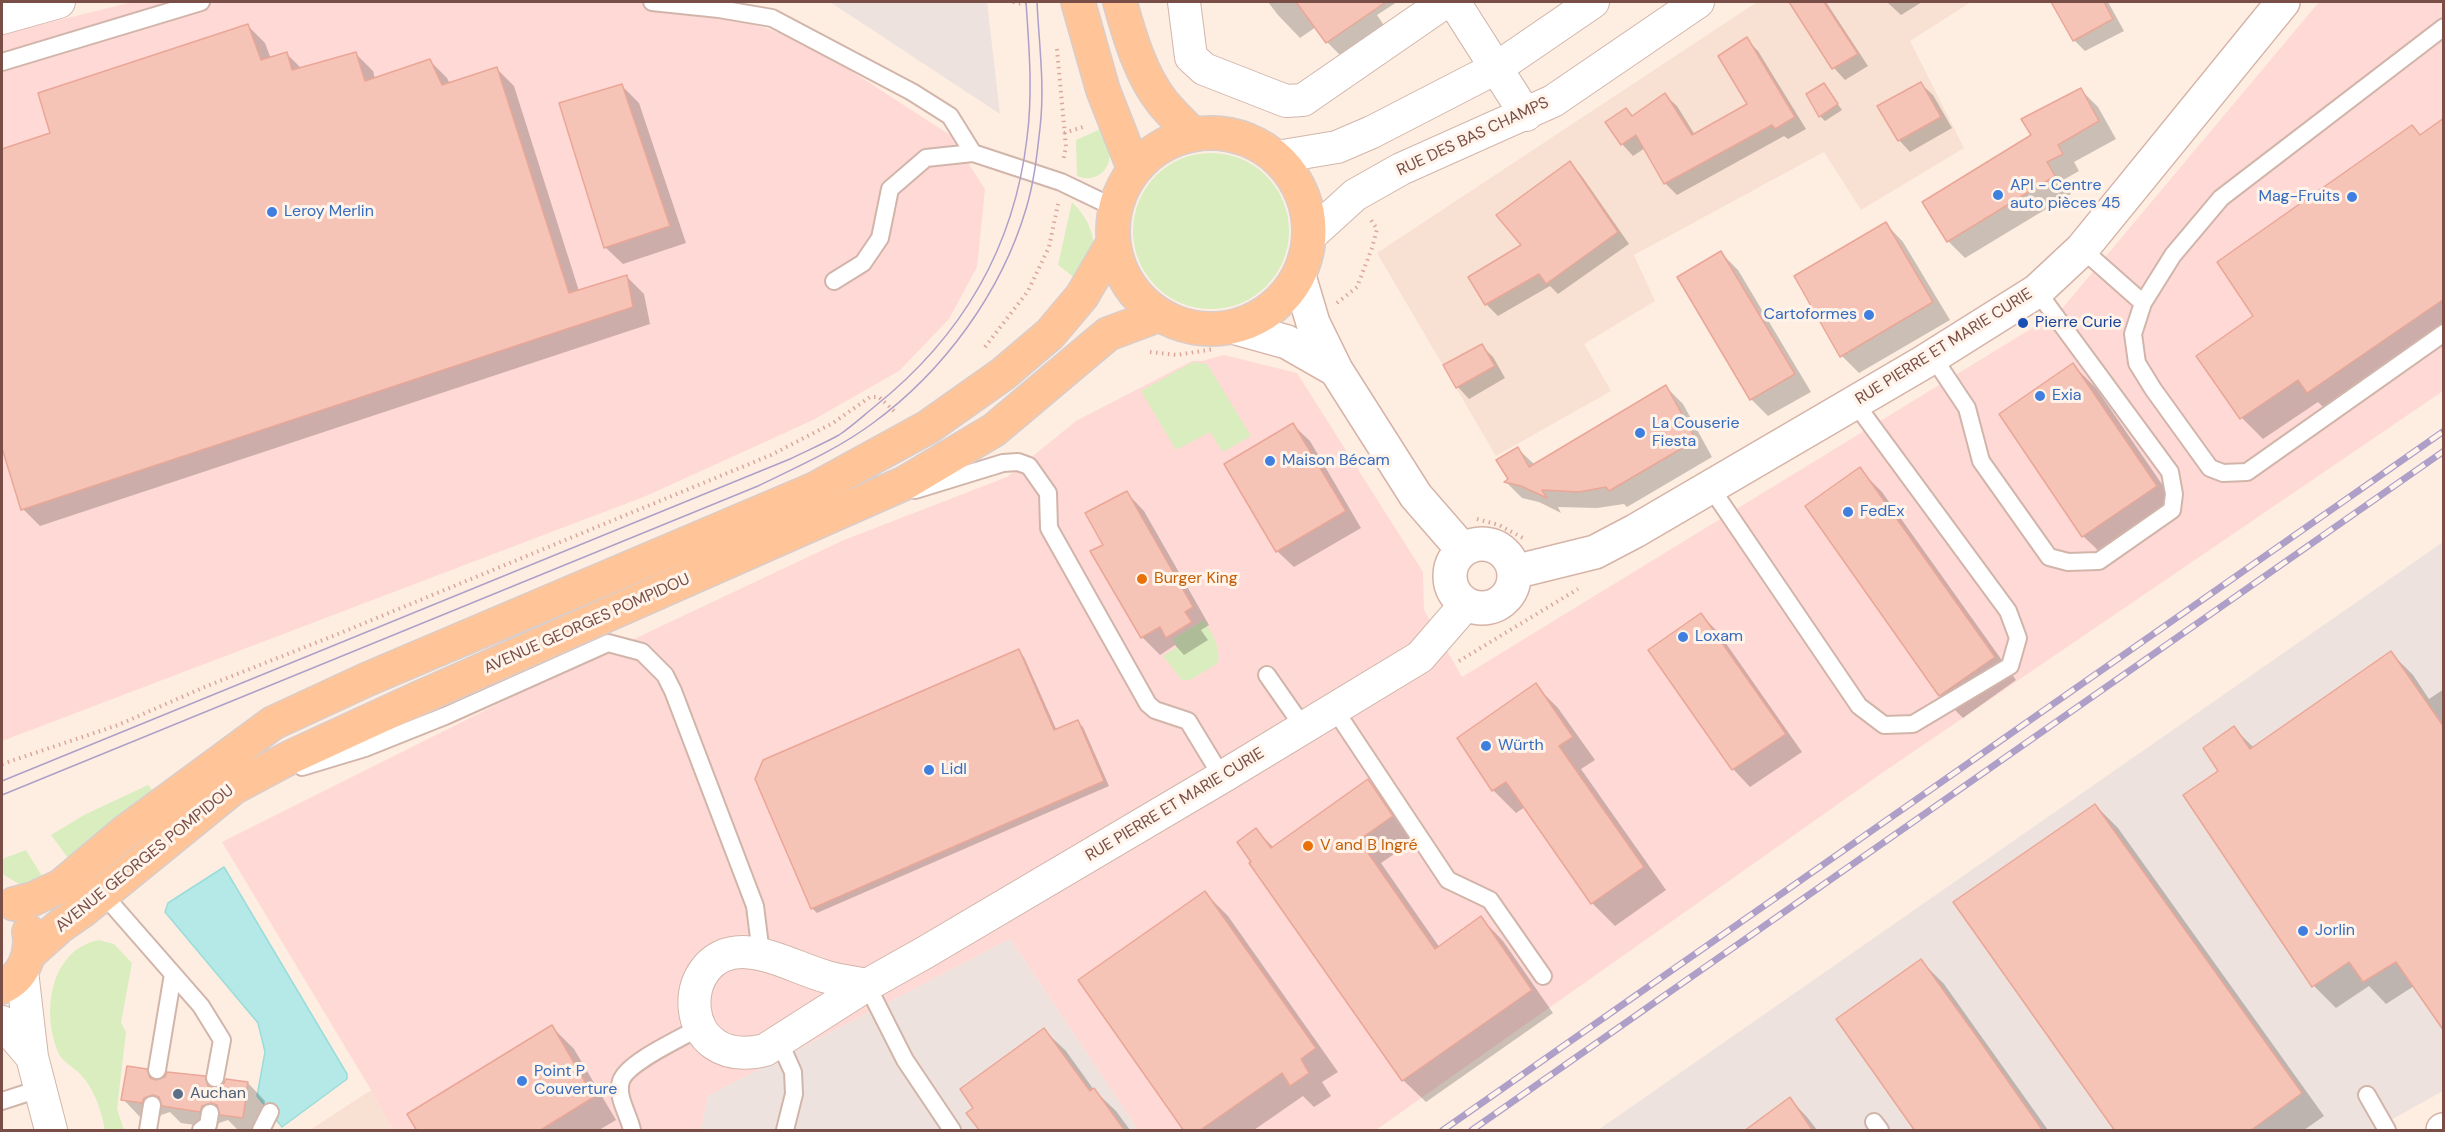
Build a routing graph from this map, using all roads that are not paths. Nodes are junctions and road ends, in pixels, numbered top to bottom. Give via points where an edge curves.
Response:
1 (58, 2) edge
2 (201, 2) edge
3 (652, 2) edge
4 (1078, 2) edge
5 (1120, 2) edge
6 (1184, 2) edge
7 (1445, 2) edge
8 (1454, 2) edge
9 (1593, 2) edge
10 (1698, 2) edge
11 (2283, 2) edge
12 (2, 18) edge
13 (2444, 27) edge
14 (2, 62) edge
15 (1498, 67) junction
16 (1526, 115) junction
17 (1192, 134) junction
18 (973, 153) junction
19 (1277, 157) junction
20 (1134, 169) junction
21 (1115, 208) junction
22 (1310, 236) junction
23 (1113, 243) junction
24 (2082, 249) junction
25 (1299, 276) junction
26 (834, 280) dead end
27 (2037, 291) junction
28 (2143, 303) junction
29 (1159, 315) junction
30 (2444, 333) edge
31 (1227, 338) junction
32 (1933, 357) junction
33 (1336, 370) junction
34 (1855, 403) junction
35 (1711, 488) junction
36 (826, 518) junction
37 (1462, 550) junction
38 (1514, 573) junction
39 (1466, 604) junction
40 (1267, 675) dead end
41 (1335, 710) junction
42 (1304, 728) junction
43 (1222, 777) junction
44 (233, 788) junction
45 (103, 894) junction
46 (8, 900) edge
47 (760, 954) junction
48 (17, 971) edge
49 (173, 974) junction
50 (1544, 976) dead end
51 (867, 985) junction
52 (2, 1022) edge
53 (700, 1027) junction
54 (778, 1041) junction
55 (32, 1057) junction
56 (157, 1070) dead end
57 (215, 1078) dead end
58 (39, 1089) junction
59 (2367, 1095) dead end
60 (2, 1101) edge
61 (152, 1105) dead end
62 (270, 1112) dead end
63 (210, 1113) dead end
64 (51, 1131) edge
65 (148, 1131) edge
66 (201, 1131) edge
67 (261, 1131) edge
68 (632, 1131) edge
69 (785, 1131) edge
70 (952, 1131) edge
71 (2387, 1131) edge

1 - 12 street
2 - 14 lane
3 - 18 lane via 772,18 950,116
4 - 20 main road via 1103,90
5 - 17 main road via 1155,91
6 - 7 street via 1191,57 1204,69 1286,101 1303,100
8 - 15 street
9 - 15 street
10 - 16 street, RUE DES BAS CHAMPS via 1553,101
11 - 24 street, RUE PIERRE ET MARIE CURIE
13 - 28 lane via 2221,198 2173,255
15 - 16 street
15 - 19 street via 1336,147
16 - 22 street, RUE DES BAS CHAMPS via 1401,169 1355,195
17 - 19 main road via 1238,136
17 - 20 main road via 1150,153
18 - 21 lane via 1061,182
18 - 26 lane via 926,158 890,189 880,238 863,263
19 - 22 main road via 1300,189 1307,207
20 - 21 main road
21 - 23 main road
22 - 25 main road
23 - 29 main road via 1121,271 1136,296
23 - 46 main road, AVENUE GEORGES POMPIDOU via 1082,296 1050,334 1003,374 928,427 826,484 273,723 125,832 62,886 33,899
24 - 27 street, RUE PIERRE ET MARIE CURIE
24 - 28 lane
25 - 31 main road via 1282,299
25 - 33 street via 1313,323
27 - 32 street, RUE PIERRE ET MARIE CURIE
27 - 32 lane via 2170,472 2172,510 2099,561 2068,562 2049,556 1981,461 1968,408
28 - 30 lane via 2133,334 2137,363 2210,468 2223,474 2247,471
29 - 31 main road
29 - 36 main road, AVENUE GEORGES POMPIDOU via 1108,334 994,430 905,483
31 - 33 street via 1287,342
32 - 34 street, RUE PIERRE ET MARIE CURIE
33 - 37 street via 1416,496
34 - 35 street, RUE PIERRE ET MARIE CURIE
34 - 35 lane via 2008,611 2018,638 2010,666 1914,724 1884,725 1859,706
35 - 38 street, RUE PIERRE ET MARIE CURIE via 1595,552
36 - 43 lane via 1003,463 1029,466 1048,493 1049,528 1148,704 1188,721
36 - 44 main road, AVENUE GEORGES POMPIDOU via 417,699
37 - 38 street via 1480,544 1499,549
37 - 39 street via 1449,575 1458,599
38 - 39 street via 1510,592 1495,606
39 - 41 street, RUE PIERRE ET MARIE CURIE via 1420,657
40 - 42 lane
41 - 42 street, RUE PIERRE ET MARIE CURIE
41 - 50 lane via 1448,880 1490,900
42 - 43 street, RUE PIERRE ET MARIE CURIE
43 - 51 street, RUE PIERRE ET MARIE CURIE
44 - 45 main road, AVENUE GEORGES POMPIDOU
44 - 47 lane via 365,748 608,643 642,652 665,675 755,906
45 - 48 main road, AVENUE GEORGES POMPIDOU via 58,927
45 - 49 lane
46 - 48 main road via 23,915 31,941
47 - 51 street via 828,978
47 - 53 street via 741,952 726,956 712,963 702,975 693,1004
48 - 55 street
49 - 56 lane
49 - 57 lane via 201,1006 222,1040
51 - 54 street, RUE PIERRE ET MARIE CURIE
51 - 70 lane via 906,1060
52 - 55 street
53 - 54 street, RUE PIERRE ET MARIE CURIE via 717,1046 732,1053 765,1050
53 - 68 lane via 630,1068 621,1082 621,1099
54 - 69 lane via 793,1072 794,1094
55 - 58 street
58 - 60 lane
58 - 64 street
59 - 71 lane
61 - 65 lane
62 - 67 lane
63 - 66 lane via 208,1125

